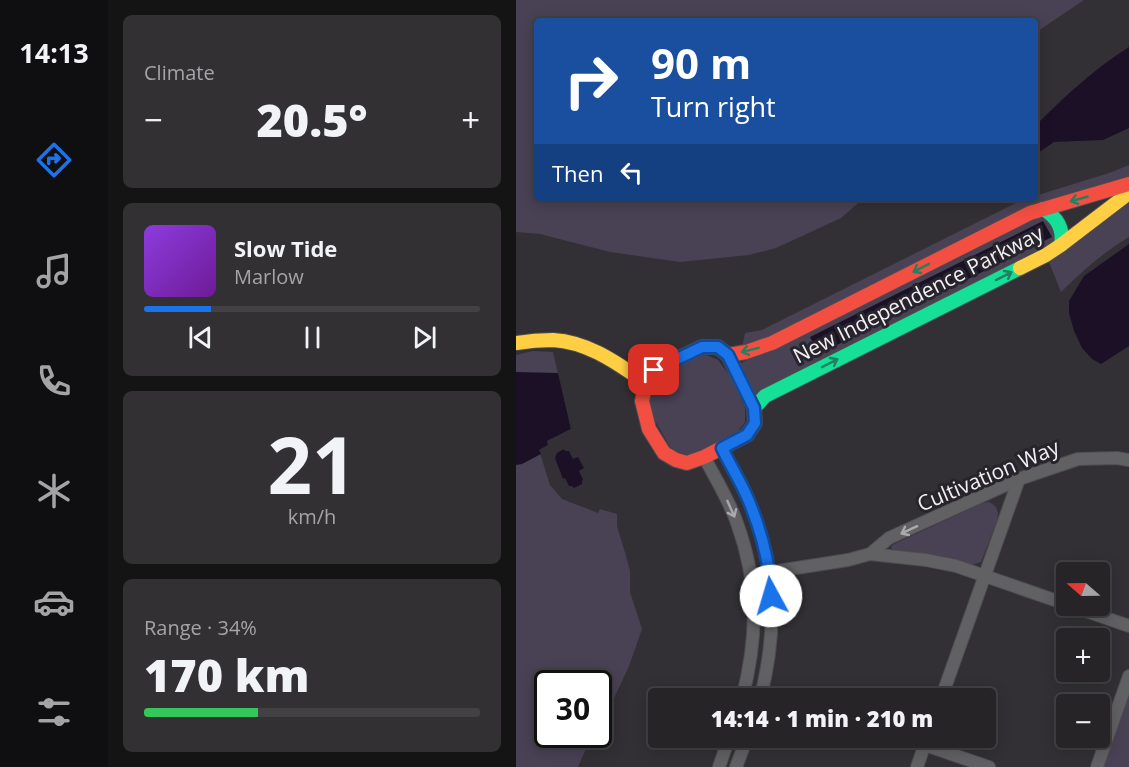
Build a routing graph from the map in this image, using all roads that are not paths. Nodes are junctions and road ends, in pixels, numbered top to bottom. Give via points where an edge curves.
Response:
1 (1129, 184) edge
2 (1129, 193) edge
3 (1043, 209) junction
4 (1061, 245) junction
5 (516, 344) edge
6 (728, 355) junction
7 (646, 383) junction
8 (754, 408) junction
9 (722, 448) junction
10 (704, 457) junction
11 (1129, 460) edge
12 (1019, 479) junction
13 (870, 554) junction
14 (770, 573) junction
15 (751, 575) junction
16 (985, 576) junction
17 (1056, 601) edge
18 (1100, 616) edge
19 (1129, 626) edge
20 (1129, 676) edge
21 (744, 688) edge
22 (763, 688) edge
23 (945, 688) edge
24 (726, 748) edge
25 (743, 748) edge
26 (924, 748) edge
27 (943, 748) edge
28 (719, 767) edge
29 (736, 767) edge
30 (917, 767) edge
31 (989, 767) edge
32 (1097, 767) edge

1 -> 3 street, New Independence Parkway
2 - 4 street, New Independence Parkway
3 - 4 street via 1056,218 1062,232
3 -> 6 street, New Independence Parkway via 772,343
8 -> 4 street, New Independence Parkway via 765,396
5 - 7 street via 561,340 582,345 602,353
6 - 7 street via 718,347 702,347 654,370
6 - 8 street
7 - 10 street via 642,401 649,429 664,453 687,463
8 - 9 street via 755,423 747,435
9 - 10 street
9 - 14 street via 759,529
10 -> 15 street via 737,523
11 - 12 street, Cultivation Way via 1078,459
12 -> 13 street, Cultivation Way via 890,538
12 - 16 street
13 - 14 street, Cultivation Way
13 - 16 street, Cultivation Way via 926,560
14 - 15 street, Cultivation Way
14 - 22 street via 772,619
15 - 21 street via 753,642
16 - 17 street, Cultivation Way
16 - 23 street
18 - 19 street
20 - 32 street
24 - 28 street
25 - 29 street
26 - 30 street
27 - 31 street

